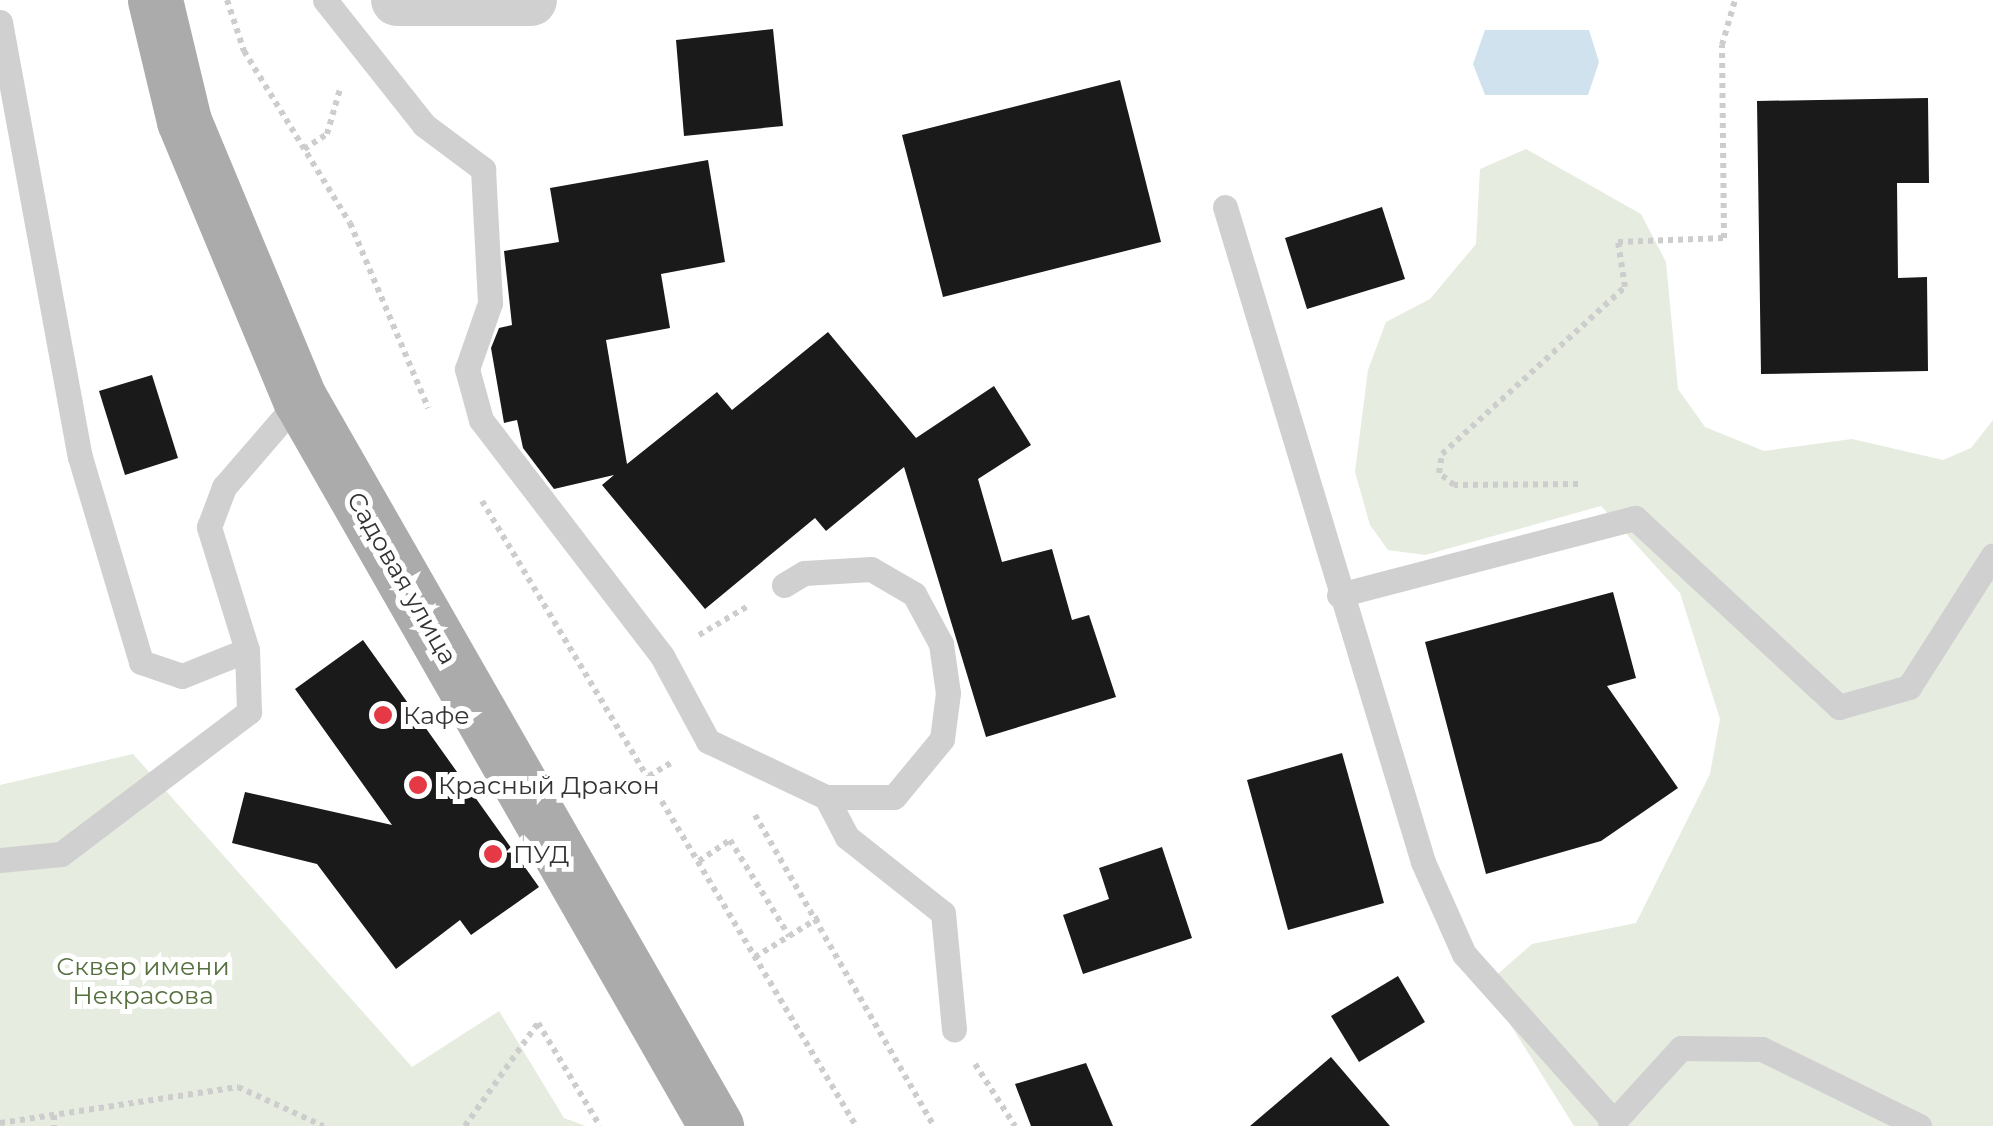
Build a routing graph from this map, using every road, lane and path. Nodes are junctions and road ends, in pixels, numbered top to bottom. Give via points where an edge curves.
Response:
1 (156, 0) edge
2 (227, 0) edge
3 (325, 0) edge
4 (397, 0) edge
5 (531, 0) edge
6 (1735, 0) edge
7 (0, 22) edge
8 (1225, 206) dead end
9 (300, 398) junction
10 (438, 427) dead end
11 (478, 494) dead end
12 (1636, 518) junction
13 (1993, 555) edge
14 (784, 585) joint
15 (1340, 595) junction
16 (247, 650) junction
17 (662, 656) junction
18 (708, 741) junction
19 (826, 797) junction
20 (0, 860) edge
21 (700, 861) junction
22 (820, 917) junction
23 (789, 936) junction
24 (755, 956) junction
25 (954, 1029) joint
26 (54, 1115) junction
27 (0, 1123) edge
28 (1612, 1124) edge
29 (54, 1126) edge
30 (323, 1126) edge
31 (465, 1126) edge
32 (600, 1126) edge
33 (716, 1126) edge
34 (856, 1126) edge
35 (934, 1126) edge
36 (1014, 1126) edge
37 (1919, 1126) edge

1 - 9 main road, Садовая улица via 184,121
2 - 10 path via 244,51 350,223
3 - 17 lane via 424,125 483,169 490,303 468,370 480,420
4 - 5 street
6 - 12 path via 1722,45 1724,238 1618,242 1625,287 1442,454 1439,473 1454,485 1606,486
7 - 16 lane via 80,457 140,662 182,676
8 - 15 lane
9 - 16 lane via 224,487 209,526
9 - 33 main road, Садовая улица
11 - 21 path
12 - 13 lane via 1839,707 1909,687
12 - 15 lane
14 - 17 path
14 - 19 lane via 804,573 871,569 914,594 941,644 948,693 942,739 894,797
15 - 28 lane via 1424,862 1464,954
16 - 20 lane via 249,712 61,854
17 - 18 lane
18 - 19 lane
18 - 22 path
19 - 25 lane via 847,836 943,913
21 - 23 path via 730,840
21 - 24 path
22 - 23 path
22 - 35 path
23 - 24 path
24 - 34 path
25 - 36 path
26 - 27 path
26 - 29 path
26 - 30 path via 238,1088
28 - 37 lane via 1681,1048 1746,1048
31 - 32 path via 538,1023

